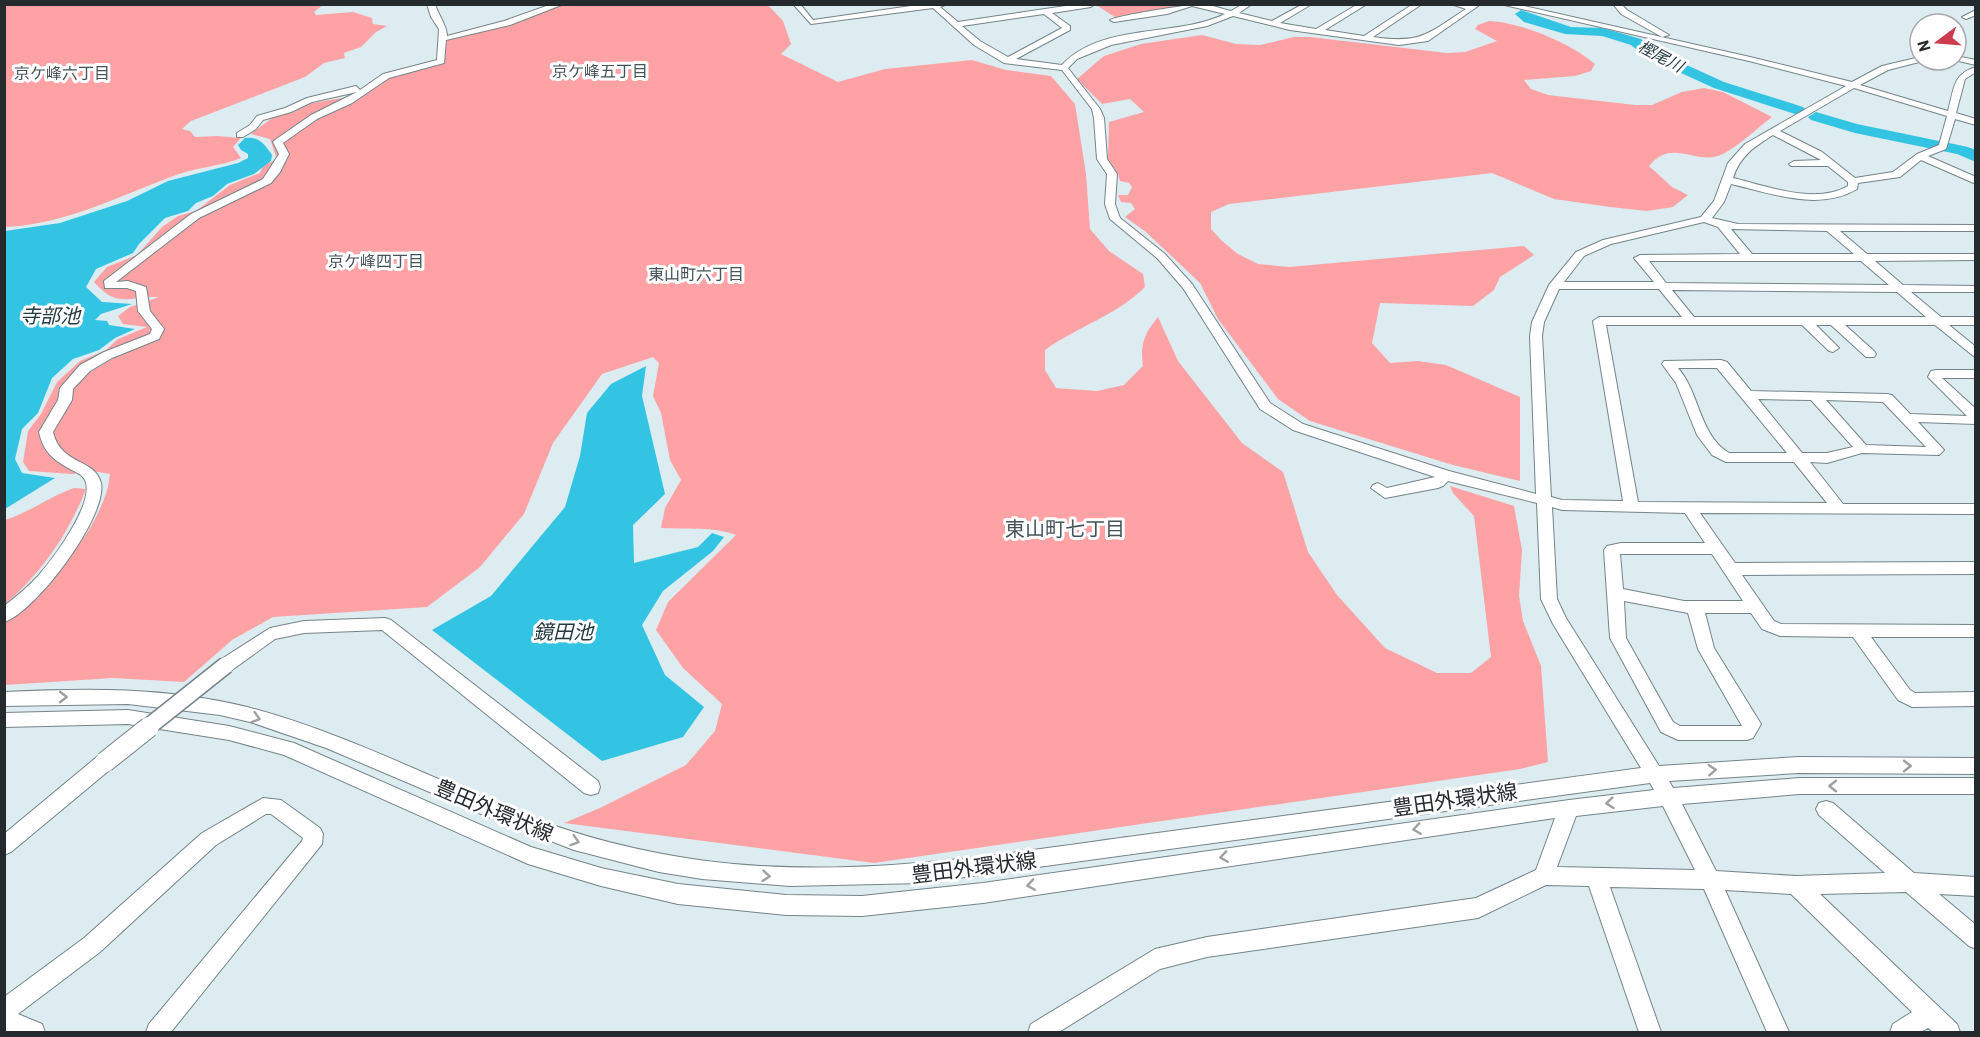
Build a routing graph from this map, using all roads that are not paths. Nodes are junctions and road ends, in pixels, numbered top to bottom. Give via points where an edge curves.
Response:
1 (431, 4) edge
2 (561, 4) edge
3 (796, 4) edge
4 (896, 4) edge
5 (944, 4) edge
6 (1189, 4) edge
7 (1194, 4) edge
8 (1249, 4) edge
9 (1309, 4) edge
10 (1364, 4) edge
11 (1419, 4) edge
12 (1454, 4) edge
13 (1503, 4) edge
14 (1547, 4) edge
15 (1616, 4) edge
16 (934, 5) edge
17 (1091, 5) edge
18 (1475, 6) edge
19 (1099, 10) dead end
20 (1046, 12) junction
21 (1232, 14) junction
22 (1548, 14) junction
23 (807, 17) junction
24 (1273, 24) junction
25 (956, 25) junction
26 (1121, 26) dead end
27 (1317, 32) junction
28 (442, 39) junction
29 (1365, 39) junction
30 (1671, 41) junction
31 (1007, 60) junction
32 (1908, 62) edge
33 (1064, 68) junction
34 (416, 69) junction
35 (1976, 69) edge
36 (1852, 86) junction
37 (1950, 114) junction
38 (1976, 122) edge
39 (1772, 131) junction
40 (240, 135) dead end
41 (1920, 156) junction
42 (1831, 163) junction
43 (1794, 164) dead end
44 (1727, 180) junction
45 (1853, 181) junction
46 (1976, 181) edge
47 (1705, 219) junction
48 (1721, 224) junction
49 (1829, 227) junction
50 (1976, 228) edge
51 (1749, 257) junction
52 (1864, 257) junction
53 (1976, 257) edge
54 (1556, 285) junction
55 (1662, 287) junction
56 (1900, 288) junction
57 (1976, 288) edge
58 (1690, 320) junction
59 (1805, 321) junction
60 (1834, 321) junction
61 (1937, 321) junction
62 (1976, 321) edge
63 (1833, 348) dead end
64 (1870, 354) dead end
65 (1976, 354) edge
66 (1976, 374) edge
67 (1747, 395) junction
68 (1815, 396) junction
69 (1907, 418) junction
70 (1976, 418) edge
71 (1862, 449) junction
72 (1798, 458) junction
73 (1445, 475) junction
74 (1378, 488) dead end
75 (1545, 502) junction
76 (1631, 506) junction
77 (1689, 508) junction
78 (1839, 508) junction
79 (1976, 509) edge
80 (1716, 549) junction
81 (1976, 568) edge
82 (1730, 569) junction
83 (1616, 593) junction
84 (1695, 607) junction
85 (1755, 607) junction
86 (4, 616) edge
87 (1858, 631) junction
88 (1976, 631) edge
89 (4, 699) edge
90 (1976, 699) edge
91 (4, 720) edge
92 (1976, 766) edge
93 (1654, 774) junction
94 (1976, 786) edge
95 (591, 787) dead end
96 (1668, 796) junction
97 (1569, 808) junction
98 (1826, 809) dead end
99 (4, 846) edge
100 (1544, 876) junction
101 (1597, 879) junction
102 (1710, 880) junction
103 (1912, 882) junction
104 (1796, 885) junction
105 (1976, 887) edge
106 (1976, 939) edge
107 (4, 1011) edge
108 (1930, 1014) junction
109 (4, 1020) edge
110 (33, 1032) edge
111 (158, 1032) edge
112 (1039, 1032) edge
113 (1650, 1032) edge
114 (1778, 1032) edge
115 (1901, 1032) edge
116 (1949, 1032) edge

1 - 28 street via 443,29
2 - 28 street
3 - 23 street
4 - 23 street
5 - 16 street
6 - 26 street via 1171,11 1110,18
7 - 21 street
8 - 21 street
9 - 24 street
10 - 27 street
11 - 29 street
12 - 18 street
13 - 22 street
14 - 22 street via 1552,9
15 - 30 street
16 - 23 street via 817,22
16 - 25 street
17 - 19 street
17 - 20 street
18 - 29 street via 1420,41
20 - 25 street
20 - 31 street via 1067,28
21 - 24 street
21 - 33 street via 1206,25 1133,34 1100,45
22 - 30 street
24 - 27 street
25 - 31 street via 987,52
27 - 29 street
28 - 34 street via 441,61
30 - 36 street
31 - 33 street via 1035,67
32 - 36 street via 1885,68
33 - 73 street via 1096,109 1102,159 1112,174 1110,204 1115,219 1161,256 1188,286 1265,406 1298,427
34 - 40 street via 373,76 343,94 310,100 261,118
34 - 86 street via 386,76 350,101 314,117 278,142 284,154 267,181 195,216 110,281 109,286 128,284 141,289 145,315 158,329 155,336 85,368 67,388 65,400 46,432 49,448 89,474 96,485 93,502 43,581
35 - 37 street via 1961,78
36 - 37 street
36 - 39 street
37 - 38 street
37 - 41 street via 1944,146
39 - 42 street via 1797,141
39 - 44 street via 1737,156
41 - 45 street via 1896,175
41 - 46 street
42 - 43 street
42 - 45 street
44 - 45 street via 1824,197 1848,191
44 - 47 street via 1716,208
47 - 48 street
47 - 54 street via 1590,248 1575,258
48 - 49 street
48 - 51 street
49 - 50 street
49 - 52 street
51 - 52 street
51 - 55 street via 1640,258
52 - 53 street
52 - 56 street
54 - 55 street
54 - 75 street via 1538,322 1536,336
55 - 56 street
55 - 58 street
56 - 57 street
56 - 61 street
58 - 59 street
58 - 76 street via 1598,323
59 - 60 street
59 - 63 street
60 - 61 street
60 - 64 street
61 - 62 street
61 - 65 street
66 - 70 street via 1934,377
67 - 68 street
67 - 72 street
67 - 72 street via 1717,363 1668,364 1682,381 1716,453 1726,457
68 - 69 street via 1883,396
68 - 71 street
69 - 70 street
69 - 71 street via 1936,451
71 - 72 street via 1835,457
72 - 78 street
73 - 74 street via 1438,483 1385,493
73 - 75 street
75 - 76 street
75 - 93 street via 1549,599
76 - 77 street
77 - 78 street
77 - 80 street
78 - 79 street
80 - 82 street
80 - 83 street via 1616,548 1612,550
81 - 82 street
82 - 85 street
83 - 84 street
83 - 84 street via 1618,638 1667,727 1678,733 1747,733 1752,724 1706,650
84 - 85 street
85 - 87 street via 1768,625 1780,630
87 - 88 street
87 - 90 street via 1904,695 1912,699
89 -> 93 street, 豊田外環状線 via 142,698 250,715 575,841 669,864 774,877 922,874
97 -> 91 street, 豊田外環状線 via 983,892 862,906 786,905 678,894 528,855 288,748 229,733 128,717
93 -> 92 street, 豊田外環状線 via 1799,765
93 - 96 street
94 -> 96 street, 豊田外環状線 via 1800,786
95 - 99 street, bridge via 385,624 304,627 270,634 243,650
96 -> 97 street, 豊田外環状線
96 - 102 street
97 - 100 street
98 - 103 street
100 - 101 street
100 - 112 street via 1478,908 1207,947 1155,960
101 - 102 street
101 - 113 street
102 - 104 street
102 - 114 street
103 - 104 street
103 - 105 street
103 - 106 street
104 - 108 street
107 - 111 street via 92,945 209,839 263,807 274,806 314,834 312,844
108 - 115 street
108 - 116 street
109 - 110 street

